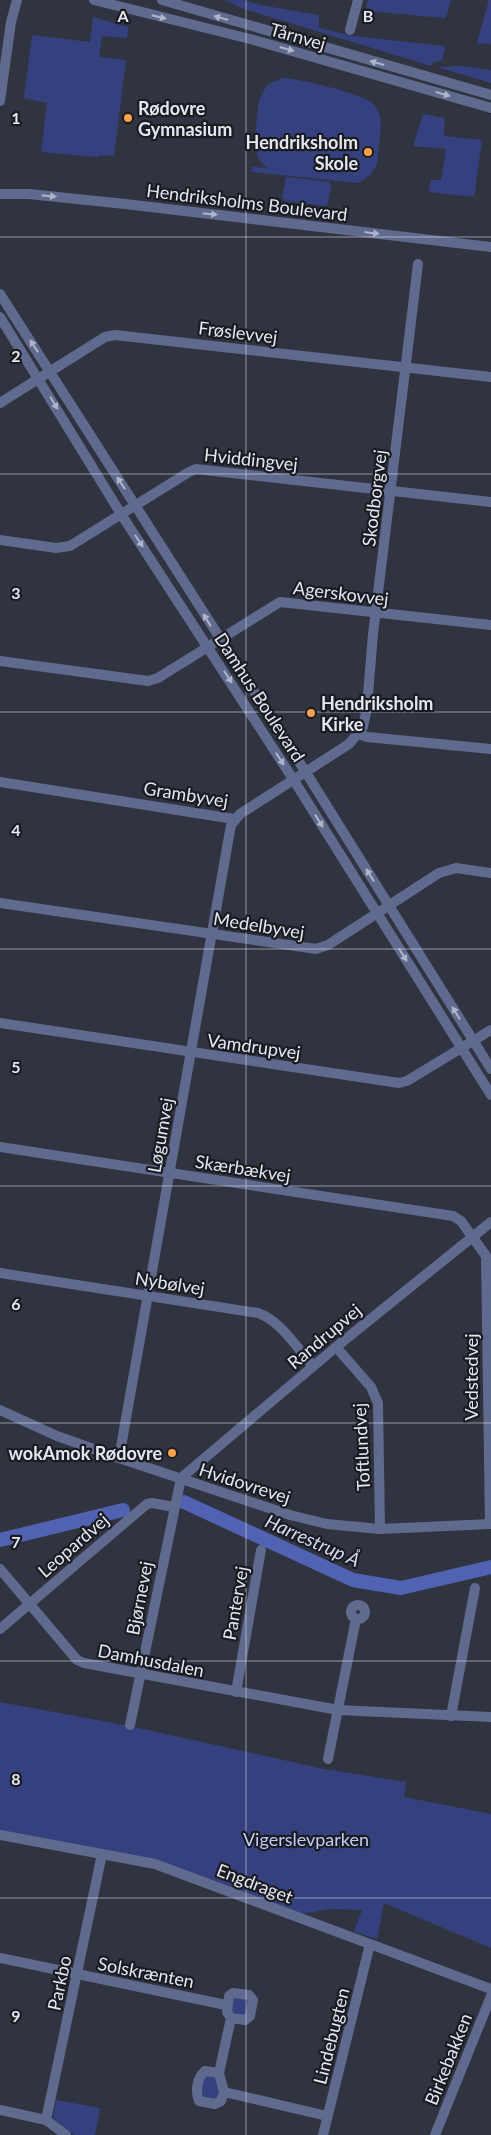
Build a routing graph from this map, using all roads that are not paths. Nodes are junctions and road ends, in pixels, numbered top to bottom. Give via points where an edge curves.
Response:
1 (10, 0) edge
2 (17, 0) edge
3 (94, 0) edge
4 (162, 0) edge
5 (358, 0) edge
6 (186, 4) edge
7 (11, 22) junction
8 (182, 22) junction
9 (350, 30) dead end
10 (491, 95) edge
11 (0, 101) edge
12 (491, 108) edge
13 (0, 194) edge
14 (491, 246) edge
15 (418, 264) dead end
16 (0, 294) edge
17 (0, 317) edge
18 (405, 368) junction
19 (50, 372) junction
20 (491, 377) edge
21 (39, 379) junction
22 (0, 403) edge
23 (392, 491) junction
24 (491, 502) edge
25 (136, 505) junction
26 (121, 514) junction
27 (0, 540) edge
28 (376, 614) junction
29 (491, 625) edge
30 (219, 640) junction
31 (208, 646) junction
32 (0, 660) edge
33 (359, 734) junction
34 (491, 749) edge
35 (304, 771) junction
36 (293, 779) junction
37 (0, 782) edge
38 (234, 819) junction
39 (491, 873) edge
40 (0, 903) edge
41 (389, 906) junction
42 (377, 913) junction
43 (212, 935) junction
44 (0, 1023) edge
45 (491, 1030) edge
46 (473, 1041) junction
47 (461, 1047) junction
48 (191, 1053) junction
49 (491, 1069) edge
50 (491, 1095) edge
51 (0, 1147) edge
52 (170, 1173) junction
53 (491, 1222) edge
54 (473, 1235) junction
55 (0, 1273) edge
56 (149, 1296) junction
57 (336, 1347) junction
58 (313, 1366) junction
59 (0, 1410) edge
60 (489, 1447) edge
61 (119, 1458) junction
62 (181, 1478) junction
63 (174, 1506) junction
64 (490, 1524) edge
65 (380, 1529) junction
66 (262, 1550) dead end
67 (0, 1569) edge
68 (475, 1588) dead end
69 (30, 1604) junction
70 (356, 1619) dead end
71 (0, 1629) edge
72 (140, 1674) junction
73 (236, 1692) junction
74 (338, 1710) junction
75 (451, 1716) junction
76 (491, 1717) edge
77 (130, 1725) dead end
78 (328, 1759) dead end
79 (0, 1835) edge
80 (102, 1854) junction
81 (370, 1944) junction
82 (0, 1958) edge
83 (77, 1974) junction
84 (491, 1989) edge
85 (491, 1996) edge
86 (226, 2005) junction
87 (231, 2018) junction
88 (219, 2073) junction
89 (224, 2092) junction
90 (0, 2110) edge
91 (327, 2116) junction
92 (46, 2120) junction
93 (66, 2135) edge
94 (322, 2135) edge
95 (435, 2135) edge

1 - 7 street
2 - 7 street
3 -> 8 street, Tårnvej
4 - 6 street, Tårnvej
5 - 9 street
6 - 8 street
10 -> 6 street, Tårnvej
7 - 11 street
8 -> 12 street, Tårnvej
13 -> 14 street, Hendriksholms Boulevard via 125,204
15 - 18 street, Skodborgvej
19 -> 16 street, Damhus Boulevard
17 - 21 street, Damhus Boulevard
18 - 19 street, Frøslevvej via 115,335 105,337
18 - 20 street, Frøslevvej
18 - 23 street, Skodborgvej
19 - 21 street, Frøslevvej
25 -> 19 street, Damhus Boulevard
21 - 22 street, Frøslevvej
21 -> 26 street, Damhus Boulevard
23 - 24 street, Hviddingvej
23 - 25 street, Hviddingvej via 203,469 189,472
23 - 28 street, Skodborgvej
25 - 26 street, Hviddingvej
30 -> 25 street, Damhus Boulevard
26 - 27 street, Hviddingvej via 70,546 56,548
26 -> 31 street, Damhus Boulevard
28 - 29 street, Agerskovvej
28 - 30 street, Agerskovvej via 280,602
28 - 33 street, Skodborgvej via 365,719
30 - 31 street, Agerskovvej
30 - 35 street, Damhus Boulevard
31 - 32 street, Agerskovvej via 148,681
31 -> 36 street, Damhus Boulevard
33 - 34 street
33 - 35 street, Grambyvej via 349,744
35 - 36 street, Grambyvej
41 -> 35 street, Damhus Boulevard
36 - 38 street, Grambyvej
36 -> 42 street, Damhus Boulevard
37 - 38 street, Grambyvej
38 - 43 street, Løgumvej
39 - 41 street, Medelbyvej via 447,869
40 - 43 street, Medelbyvej
41 - 42 street, Medelbyvej
46 -> 41 street, Damhus Boulevard
42 - 43 street, Medelbyvej via 316,950
42 -> 47 street, Damhus Boulevard
43 - 48 street, Løgumvej
44 - 48 street, Vamdrupvej
45 - 46 street, Vamdrupvej
46 - 47 street, Vamdrupvej
46 - 49 street, Damhus Boulevard
47 - 48 street, Vamdrupvej via 399,1083
47 - 50 street, Damhus Boulevard
48 - 52 street, Løgumvej
51 - 52 street, Skærbækvej
52 - 54 street, Skærbækvej via 453,1216
52 - 56 street, Løgumvej
53 - 54 street, Randrupvej
54 - 57 street, Randrupvej
54 - 60 street, Vedstedvej via 486,1256
55 - 56 street, Nybølvej
56 - 58 street, Nybølvej via 269,1316
56 - 61 street, Løgumvej
57 - 58 street, Randrupvej
57 - 65 street, Toftlundvej via 371,1387 378,1403
58 - 62 street, Randrupvej
59 - 61 street, Hvidovrevej via 57,1436
60 - 64 street, Vedstedvej
61 - 62 street, Hvidovrevej
62 - 63 street, Bjørnevej
62 - 65 street, Hvidovrevej via 290,1515 328,1524
63 - 69 street, Leopardvej via 147,1504
63 - 72 street, Bjørnevej
64 - 65 street, Hvidovrevej
66 - 73 street, Pantervej
67 - 69 street, Damhusdalen
68 - 75 street
69 - 71 street, Leopardvej
69 - 72 street, Damhusdalen via 80,1662
70 - 74 street
72 - 73 street, Damhusdalen
72 - 77 street, Bjørnevej
73 - 74 street, Damhusdalen
74 - 75 street, Damhusdalen
74 - 78 street
75 - 76 street, Damhusdalen
79 - 80 street, Engdraget
80 - 81 street, Engdraget via 155,1864
80 - 83 street, Parkbo
81 - 84 street, Engdraget
81 - 91 street, Lindebugten
82 - 83 street, Solskrænten
83 - 86 street, Solskrænten
83 - 92 street, Parkbo
85 - 95 street, Birkebakken
86 - 87 street
86 - 87 street via 233,1992 249,1995 254,2000 250,2016 245,2020
87 - 88 street
88 - 89 street
88 - 89 street via 205,2071 200,2075 196,2094 199,2101 215,2104 221,2101
89 - 91 street
90 - 92 street
91 - 94 street, Lindebugten
92 - 93 street

